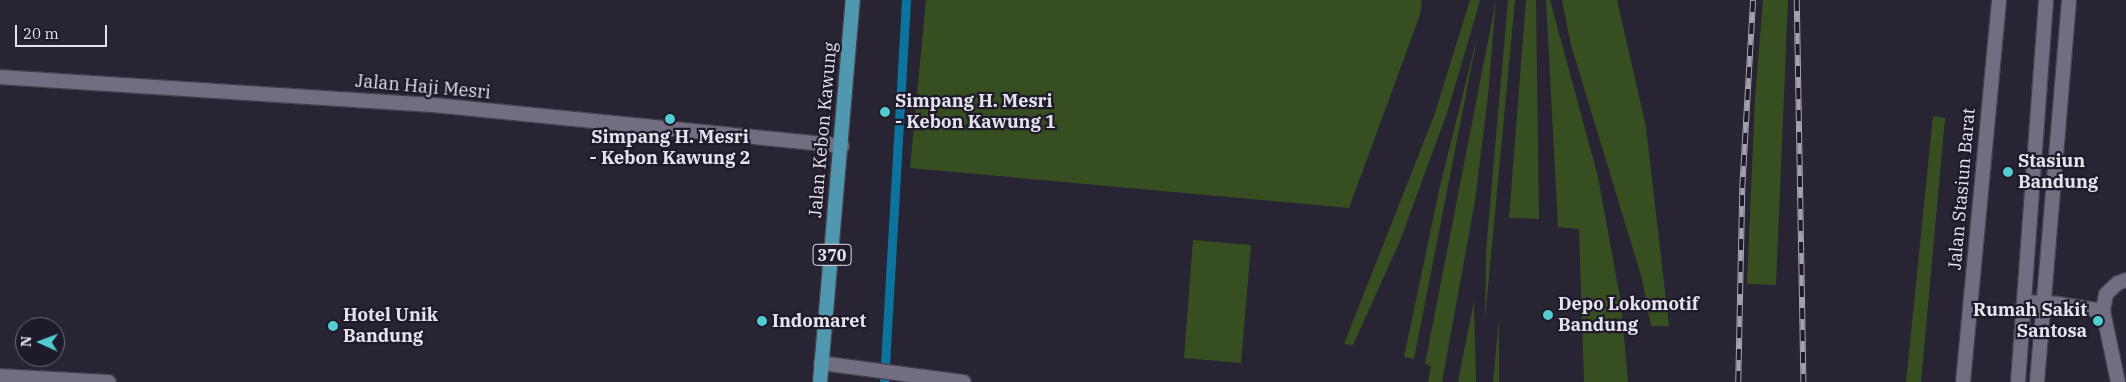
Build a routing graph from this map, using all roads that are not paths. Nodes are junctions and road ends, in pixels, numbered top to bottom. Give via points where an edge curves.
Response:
1 (853, 0) edge
2 (1999, 0) edge
3 (2046, 0) edge
4 (2069, 0) edge
5 (0, 77) edge
6 (842, 146) junction
7 (2126, 280) edge
8 (2024, 302) junction
9 (2043, 303) junction
10 (2103, 312) junction
11 (821, 363) junction
12 (0, 376) edge
13 (107, 382) edge
14 (820, 382) edge
15 (964, 382) edge
16 (1964, 382) edge
17 (2018, 382) edge
18 (2037, 382) edge
19 (2118, 382) edge

1 - 6 main road, Jalan Kebon Kawung / 370
2 - 16 street, Jalan Stasiun Barat
3 - 8 street
4 - 9 street
5 - 6 street, Jalan Haji Mesri via 433,106
6 - 11 main road, Jalan Kebon Kawung / 370
7 - 10 street via 2106,294
8 - 9 street
8 - 17 street
9 - 10 street
9 - 18 street
10 - 19 street
11 - 14 main road, Jalan Kebon Kawung / 370
11 - 15 street
12 - 13 street

